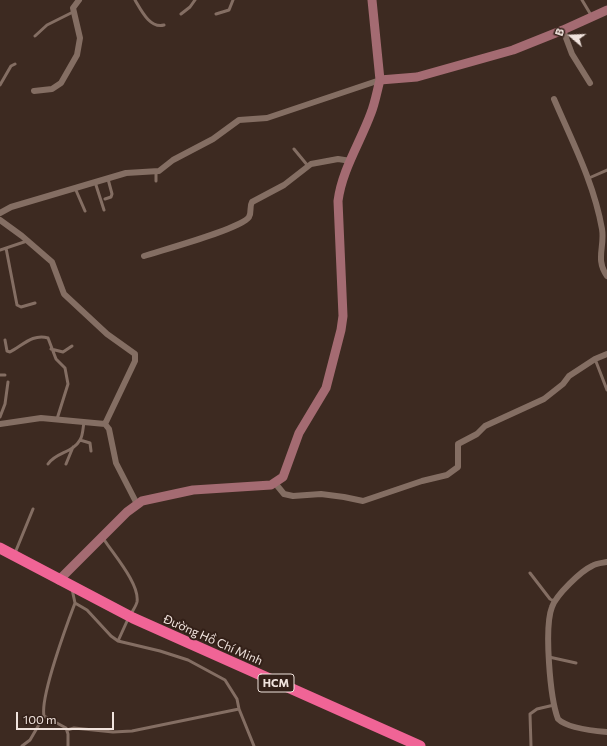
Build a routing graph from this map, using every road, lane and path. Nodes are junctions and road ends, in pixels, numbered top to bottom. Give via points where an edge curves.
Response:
1 (79, 0) edge
2 (135, 0) edge
3 (195, 0) edge
4 (233, 0) edge
5 (372, 0) edge
6 (582, 0) edge
7 (607, 10) edge
8 (73, 12) junction
9 (181, 14) dead end
10 (216, 14) dead end
11 (592, 17) junction
12 (164, 25) dead end
13 (563, 30) junction
14 (35, 36) dead end
15 (15, 64) dead end
16 (380, 80) junction
17 (590, 83) dead end
18 (0, 85) edge
19 (34, 91) dead end
20 (554, 99) dead end
21 (294, 149) dead end
22 (351, 161) junction
23 (308, 166) junction
24 (607, 170) edge
25 (156, 172) junction
26 (589, 178) junction
27 (108, 179) junction
28 (156, 181) dead end
29 (95, 182) junction
30 (75, 188) junction
31 (105, 199) dead end
32 (85, 210) dead end
33 (104, 210) dead end
34 (0, 213) edge
35 (0, 220) edge
36 (28, 240) junction
37 (6, 248) junction
38 (0, 250) edge
39 (144, 256) dead end
40 (607, 276) edge
41 (34, 303) dead end
42 (5, 340) dead end
43 (72, 346) dead end
44 (51, 349) junction
45 (607, 354) edge
46 (595, 359) junction
47 (0, 375) edge
48 (5, 376) dead end
49 (8, 382) dead end
50 (607, 390) edge
51 (0, 417) edge
52 (57, 419) junction
53 (84, 421) junction
54 (0, 424) edge
55 (105, 424) junction
56 (80, 440) junction
57 (73, 447) junction
58 (91, 451) dead end
59 (48, 464) dead end
60 (66, 464) dead end
61 (275, 483) junction
62 (137, 504) junction
63 (33, 509) dead end
64 (102, 537) junction
65 (0, 548) edge
66 (14, 555) junction
67 (607, 562) edge
68 (530, 573) dead end
69 (59, 580) junction
70 (72, 587) junction
71 (554, 601) junction
72 (75, 603) junction
73 (118, 641) junction
74 (549, 656) junction
75 (576, 663) dead end
76 (555, 705) junction
77 (239, 709) junction
78 (44, 716) junction
79 (67, 730) junction
80 (607, 732) edge
81 (22, 746) edge
82 (68, 746) edge
83 (254, 746) edge
84 (420, 746) edge
85 (531, 746) edge

1 - 8 street via 74,5
2 - 12 lane via 152,23 156,26
3 - 9 lane
4 - 10 lane via 229,10
5 - 16 street
6 - 11 lane
7 - 11 street
8 - 14 lane via 47,25
8 - 19 street via 80,38 77,55 61,83 52,89
11 - 13 street
13 - 16 street via 513,50 417,77
13 - 17 street via 572,54
15 - 18 lane via 11,66
16 - 22 street via 371,113
16 - 25 street via 267,118 239,120 213,139 189,150
20 - 26 street
21 - 23 lane
22 - 23 street via 338,159
22 - 61 street via 342,180 338,201 343,316 338,345 326,388 299,433 283,477
23 - 39 street via 284,185 252,202 246,220 210,236
24 - 26 lane
25 - 27 street via 126,173
25 - 28 lane
26 - 40 street via 602,229 599,258
27 - 29 street
27 - 31 lane via 112,194
29 - 30 street
29 - 33 lane
30 - 32 lane
30 - 34 street via 10,207
35 - 36 street
36 - 37 lane
36 - 55 street via 52,262 64,294 107,334 135,354 135,361
37 - 38 lane
37 - 41 lane via 17,305 21,307
42 - 44 lane via 9,352 27,341 41,337 48,338
43 - 44 lane via 63,352
44 - 52 lane via 65,368 68,384
45 - 46 street
46 - 50 lane
46 - 61 street via 569,376 544,399 485,426 477,434 458,444 458,467 447,475 364,501 321,494 293,496 282,493
47 - 48 lane
49 - 51 lane
52 - 53 street
52 - 54 street via 37,418
53 - 55 street
53 - 56 lane
55 - 62 street via 109,429 115,460
56 - 57 lane
56 - 58 lane via 90,443
57 - 59 lane via 55,456
57 - 60 lane
61 - 62 street via 266,486 193,490 151,498
62 - 64 street
63 - 66 lane
64 - 69 street
64 - 73 lane via 136,590 137,603
65 - 66 highway, Đường Hồ Chí Minh / HCM
66 - 69 highway, Đường Hồ Chí Minh / HCM
67 - 71 street via 588,568
68 - 71 lane
69 - 70 highway, Đường Hồ Chí Minh / HCM
70 - 72 lane
70 - 84 highway, Đường Hồ Chí Minh / HCM via 129,616
71 - 74 street via 549,618
72 - 73 lane via 92,615
72 - 78 lane via 46,690
73 - 77 lane via 167,653 211,671 225,680 232,689
74 - 75 lane
74 - 76 street
76 - 80 street via 560,721
76 - 85 lane via 537,709 530,714
77 - 79 lane via 132,731 74,728
77 - 83 lane
78 - 79 lane
78 - 81 lane via 30,740
79 - 82 lane

